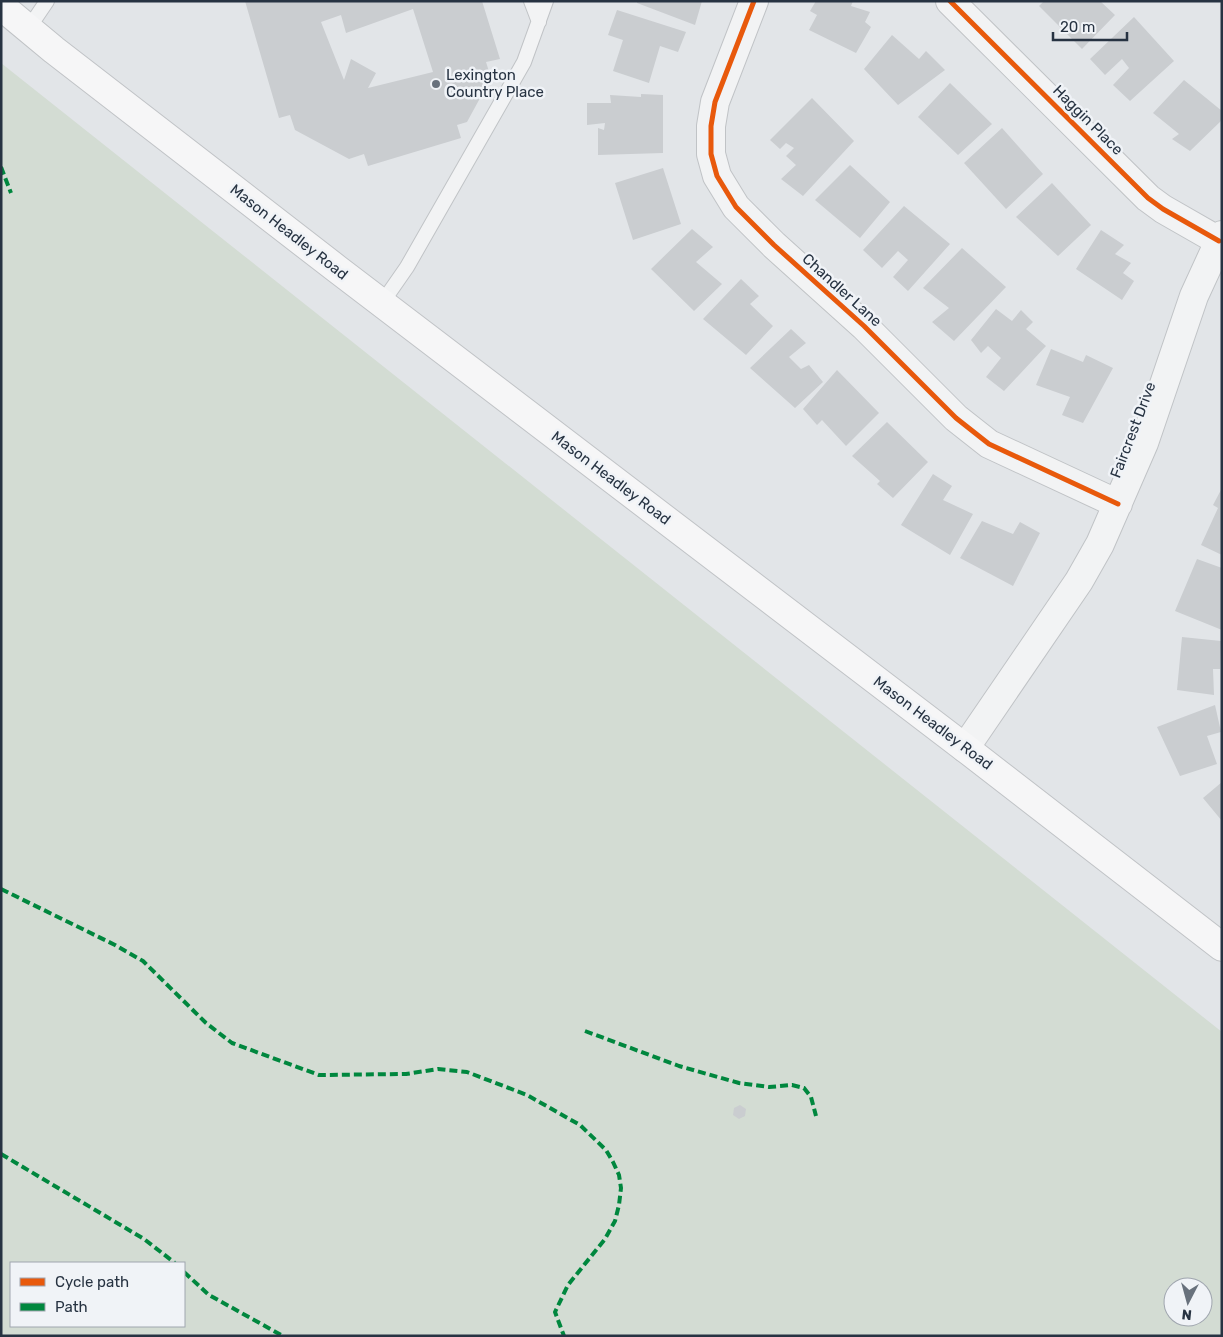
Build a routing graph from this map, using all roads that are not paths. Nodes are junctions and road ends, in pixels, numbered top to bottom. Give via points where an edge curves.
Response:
1 (47, 1) edge
2 (532, 1) edge
3 (546, 1) edge
4 (754, 1) edge
5 (950, 1) edge
6 (1, 6) edge
7 (539, 22) junction
8 (28, 29) junction
9 (1220, 238) edge
10 (382, 303) junction
11 (1118, 504) junction
12 (965, 748) junction
13 (1222, 947) edge

1 - 8 lane
2 - 7 lane
3 - 7 lane
4 - 11 street, Chandler Lane via 715,102 711,126 711,154 717,176 736,208 864,326 956,418 989,444
5 - 9 street, Haggin Place via 1148,198
6 - 8 main road, Mason Headley Road
7 - 10 lane via 524,62 407,267
8 - 10 main road, Mason Headley Road
9 - 11 street, Faircrest Drive via 1194,296 1161,397
10 - 12 main road, Mason Headley Road
11 - 12 street, Faircrest Drive via 1079,582
12 - 13 main road, Mason Headley Road

